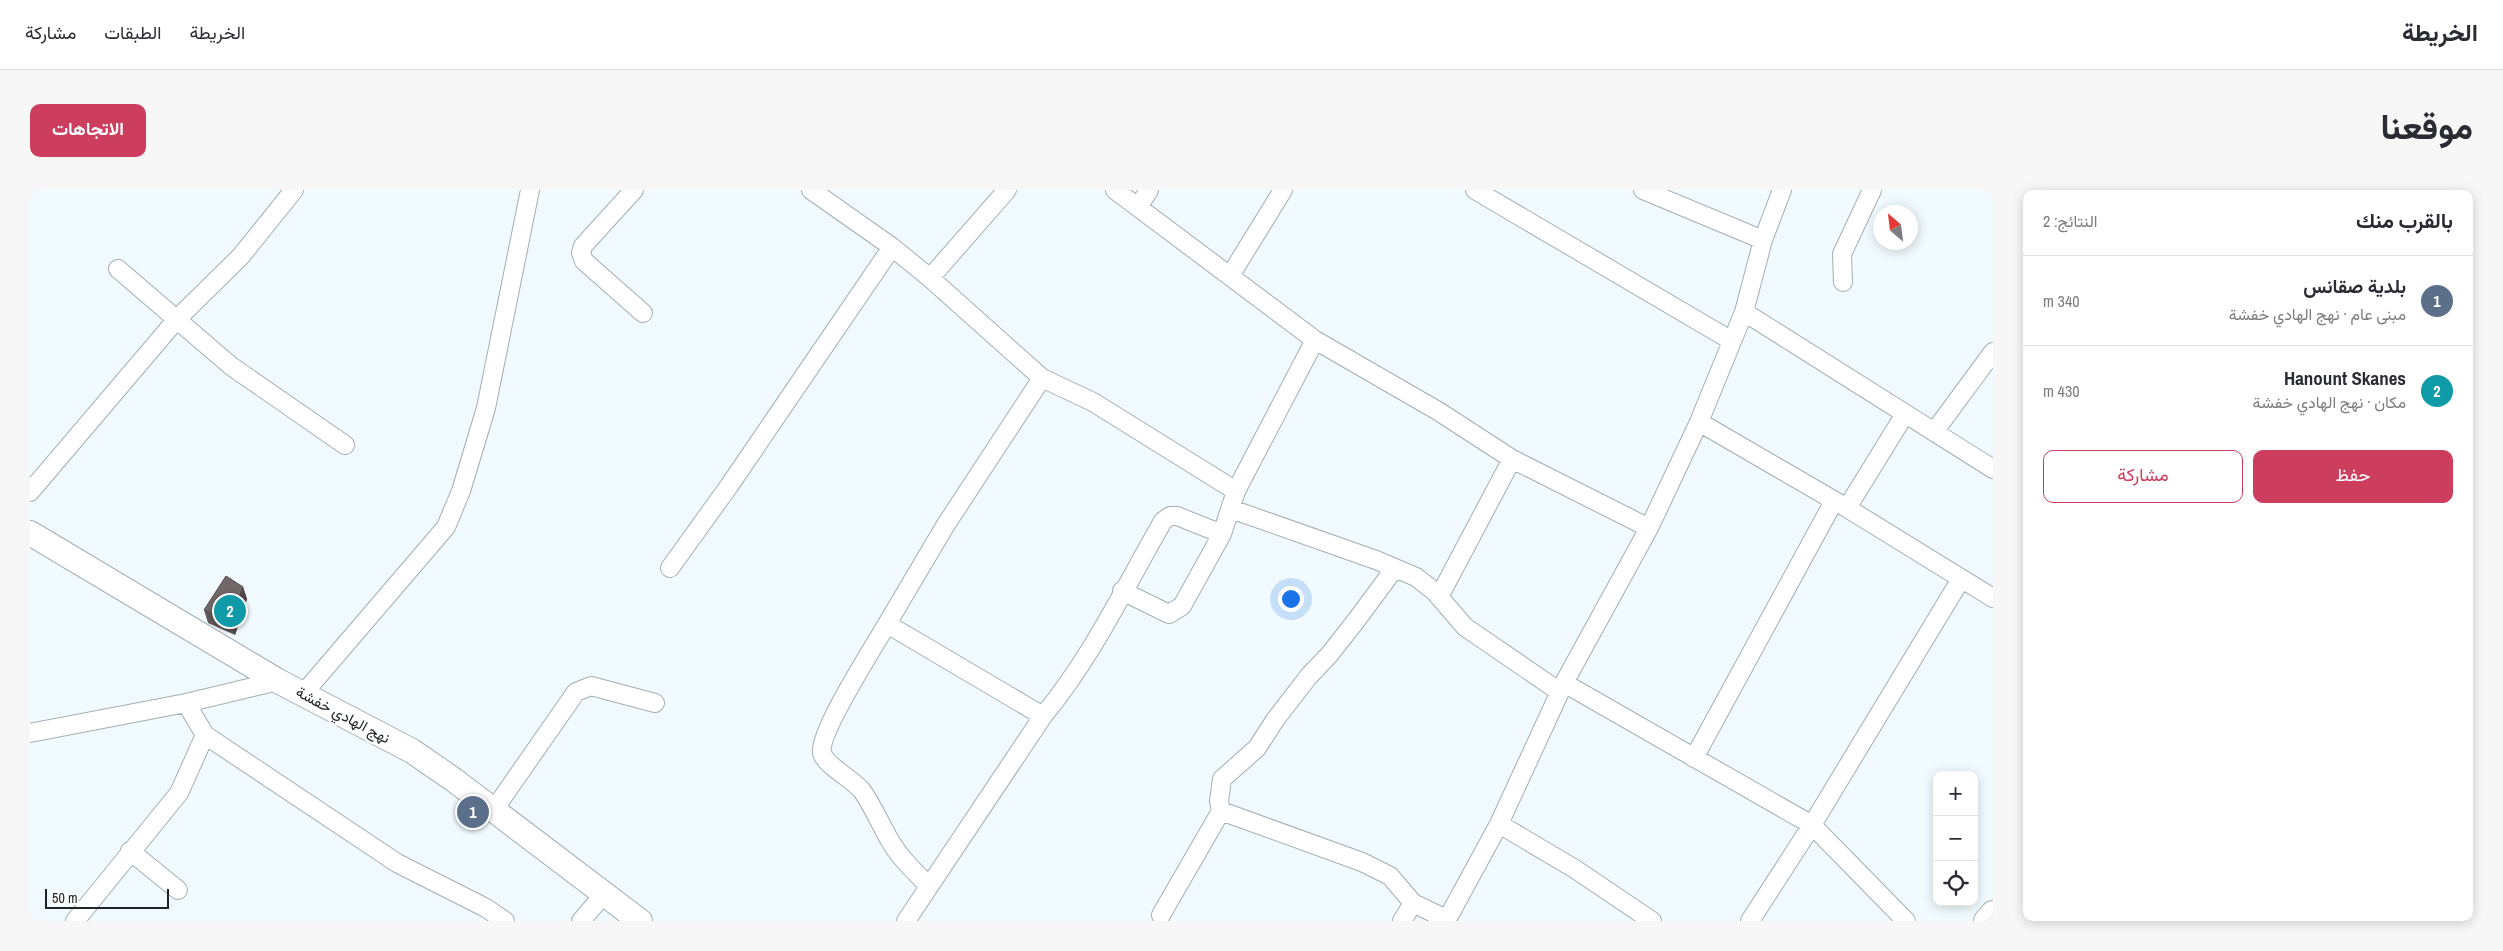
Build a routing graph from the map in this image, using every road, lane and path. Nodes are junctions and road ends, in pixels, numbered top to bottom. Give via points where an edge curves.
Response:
1 (294, 190) edge
2 (530, 190) edge
3 (634, 190) edge
4 (811, 190) edge
5 (1007, 190) edge
6 (1115, 190) edge
7 (1149, 190) edge
8 (1283, 190) edge
9 (1475, 190) edge
10 (1643, 190) edge
11 (1782, 190) edge
12 (1872, 190) edge
13 (1138, 208) junction
14 (1763, 240) junction
15 (892, 247) junction
16 (118, 269) dead end
17 (1230, 276) junction
18 (930, 278) junction
19 (1843, 282) dead end
20 (643, 312) dead end
21 (1744, 312) junction
22 (177, 319) junction
23 (1315, 340) junction
24 (1732, 341) junction
25 (1993, 352) edge
26 (1042, 378) junction
27 (1905, 414) junction
28 (1699, 422) junction
29 (1934, 432) junction
30 (344, 444) dead end
31 (1512, 459) junction
32 (1993, 469) edge
33 (1236, 491) junction
34 (30, 492) edge
35 (1841, 505) junction
36 (1232, 509) junction
37 (1649, 528) junction
38 (30, 533) edge
39 (1222, 534) junction
40 (670, 568) dead end
41 (1395, 568) junction
42 (1961, 579) junction
43 (1122, 591) junction
44 (1439, 597) junction
45 (1993, 598) edge
46 (888, 624) junction
47 (278, 681) junction
48 (1562, 688) junction
49 (303, 694) junction
50 (655, 702) dead end
51 (186, 703) junction
52 (1043, 716) junction
53 (30, 732) edge
54 (205, 735) junction
55 (1694, 758) junction
56 (493, 811) junction
57 (1221, 811) junction
58 (1500, 824) junction
59 (1812, 826) junction
60 (130, 851) junction
61 (928, 885) junction
62 (178, 890) dead end
63 (604, 894) junction
64 (1413, 903) junction
65 (1993, 913) edge
66 (1160, 915) dead end
67 (75, 921) edge
68 (505, 921) edge
69 (581, 921) edge
70 (640, 921) edge
71 (906, 921) edge
72 (1402, 921) edge
73 (1652, 921) edge
74 (1750, 921) edge
75 (1906, 921) edge
76 (1986, 921) edge

1 - 22 street via 241,256
2 - 49 street via 486,408 461,491 446,527
3 - 20 street via 583,246 581,253 584,261
4 - 15 street
5 - 18 street
6 - 13 street
7 - 13 street
8 - 17 street
9 - 24 street
10 - 14 street
11 - 14 street
12 - 19 street via 1842,254
13 - 17 street
14 - 21 street
15 - 18 street
15 - 40 street
16 - 22 street
17 - 23 street
18 - 26 street
21 - 24 street
21 - 27 street
22 - 30 street via 231,366
22 - 34 street
23 - 31 street via 1438,411
23 - 33 street
24 - 28 street
25 - 29 street
26 - 33 street via 1093,402
26 - 46 street via 945,526
27 - 29 street
27 - 35 street
28 - 35 street
28 - 37 street
29 - 32 street
31 - 37 street
31 - 44 street
33 - 36 street
35 - 42 street
35 - 55 street
36 - 39 street
36 - 41 street
37 - 48 street
38 - 47 main road, نهج الهادي خفشة
39 - 43 street via 1170,516 1163,521
39 - 43 street via 1182,606 1176,611 1169,614
41 - 44 street via 1426,584
41 - 57 street via 1339,642 1297,690 1257,748 1222,779
42 - 45 street
42 - 59 street
43 - 52 street via 1092,649 1069,685
44 - 48 street via 1465,627
46 - 52 street
46 - 61 street via 840,706 822,745 822,754 861,789 889,840
47 - 49 main road, نهج الهادي خفشة
47 - 51 street
48 - 55 street
48 - 58 street
49 - 56 main road, نهج الهادي خفشة via 412,751
50 - 56 street via 591,686 576,692
51 - 53 street
51 - 54 street
52 - 61 street
54 - 60 street via 179,793
54 - 68 street via 397,863
55 - 59 street
56 - 63 main road, نهج الهادي خفشة
57 - 64 street via 1362,862 1390,876
57 - 66 street
58 - 64 street via 1450,914 1442,917
58 - 73 street
59 - 74 street
59 - 75 street
60 - 62 street
60 - 67 street
61 - 71 street
63 - 69 street
63 - 70 main road, نهج الهادي خفشة
64 - 72 street
65 - 76 main road

